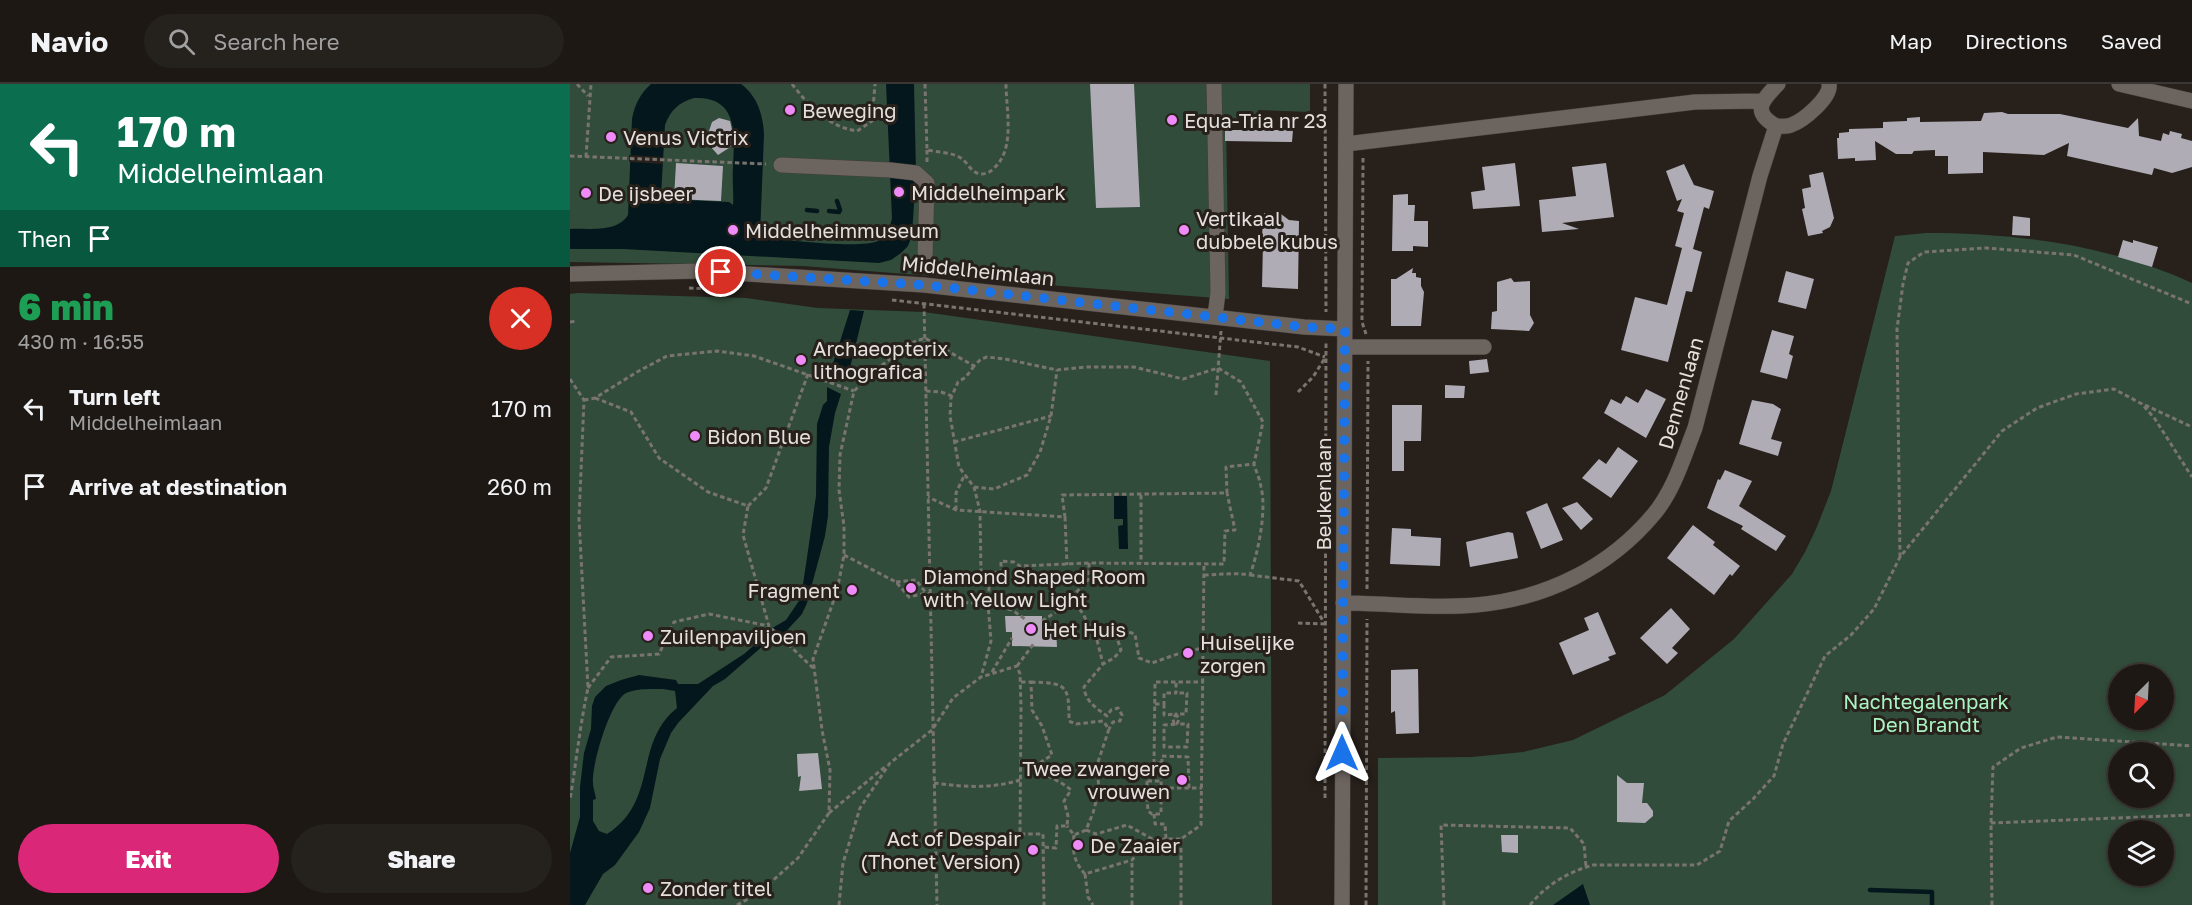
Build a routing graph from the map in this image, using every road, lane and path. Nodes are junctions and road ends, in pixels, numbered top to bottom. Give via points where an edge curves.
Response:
1 (577, 84) edge
2 (591, 84) edge
3 (792, 84) edge
4 (875, 84) edge
5 (925, 84) edge
6 (1006, 84) edge
7 (1214, 84) edge
8 (1325, 84) edge
9 (1346, 84) edge
10 (1778, 84) edge
11 (2119, 84) edge
12 (1835, 86) edge
13 (589, 96) junction
14 (1762, 101) junction
15 (2192, 101) edge
16 (1776, 126) junction
17 (1363, 142) junction
18 (1346, 144) junction
19 (570, 156) edge
20 (586, 157) junction
21 (762, 164) dead end
22 (781, 165) dead end
23 (570, 274) edge
24 (924, 285) junction
25 (681, 288) dead end
26 (714, 289) dead end
27 (892, 300) dead end
28 (924, 304) junction
29 (2192, 304) edge
30 (1219, 317) junction
31 (577, 321) dead end
32 (570, 322) edge
33 (1326, 328) junction
34 (1345, 329) junction
35 (925, 338) junction
36 (1220, 338) junction
37 (1345, 347) junction
38 (1484, 347) dead end
39 (1367, 352) junction
40 (1326, 357) junction
41 (974, 366) junction
42 (1218, 368) junction
43 (1057, 370) junction
44 (808, 374) junction
45 (570, 379) edge
46 (854, 391) junction
47 (926, 391) junction
48 (1298, 392) dead end
49 (1216, 395) dead end
50 (952, 396) junction
51 (595, 398) junction
52 (584, 400) junction
53 (2142, 404) junction
54 (1051, 416) junction
55 (2192, 427) edge
56 (954, 442) junction
57 (1254, 464) junction
58 (964, 476) junction
59 (2192, 477) edge
60 (974, 487) junction
61 (1227, 493) junction
62 (1141, 495) junction
63 (928, 497) junction
64 (748, 506) junction
65 (956, 510) junction
66 (980, 511) junction
67 (1065, 517) junction
68 (844, 555) junction
69 (1900, 557) junction
70 (1204, 562) junction
71 (1089, 563) junction
72 (1141, 563) junction
73 (1067, 565) junction
74 (990, 572) junction
75 (1204, 575) junction
76 (1250, 575) junction
77 (896, 582) junction
78 (928, 594) junction
79 (1071, 597) junction
80 (1343, 603) junction
81 (1367, 603) junction
82 (988, 604) junction
83 (1025, 620) dead end
84 (1042, 621) dead end
85 (1298, 623) dead end
86 (1325, 624) junction
87 (770, 626) junction
88 (1012, 638) dead end
89 (1117, 638) junction
90 (1097, 640) junction
91 (1035, 642) dead end
92 (1204, 648) junction
93 (1103, 664) junction
94 (1017, 666) junction
95 (814, 670) junction
96 (991, 674) junction
97 (981, 677) junction
98 (1020, 682) junction
99 (1031, 682) junction
100 (1176, 682) junction
101 (1204, 682) junction
102 (588, 688) junction
103 (1176, 693) junction
104 (1155, 704) junction
105 (1164, 704) junction
106 (1176, 714) junction
107 (1107, 716) junction
108 (1103, 721) junction
109 (1176, 724) junction
110 (1109, 729) junction
111 (932, 730) junction
112 (1154, 736) junction
113 (1164, 736) junction
114 (2192, 746) edge
115 (1173, 747) junction
116 (1179, 747) junction
117 (1173, 756) junction
118 (1179, 756) junction
119 (890, 763) junction
120 (1154, 763) junction
121 (1162, 763) junction
122 (1020, 780) junction
123 (1147, 781) junction
124 (1162, 781) junction
125 (934, 783) junction
126 (1161, 788) junction
127 (1188, 788) junction
128 (1202, 788) junction
129 (1147, 797) junction
130 (1161, 798) junction
131 (570, 800) edge
132 (1325, 800) dead end
133 (830, 813) junction
134 (1155, 814) junction
135 (2192, 815) edge
136 (1991, 823) junction
137 (1067, 826) junction
138 (1086, 830) junction
139 (1074, 835) junction
140 (1166, 839) junction
141 (1181, 839) junction
142 (1154, 840) junction
143 (1044, 848) junction
144 (1132, 860) junction
145 (1586, 867) junction
146 (1085, 874) junction
147 (737, 905) edge
148 (839, 905) edge
149 (937, 905) edge
150 (1044, 905) edge
151 (1093, 905) edge
152 (1132, 905) edge
153 (1181, 905) edge
154 (1342, 905) edge
155 (1366, 905) edge
156 (1444, 905) edge
157 (1530, 905) edge
158 (1992, 905) edge

1 - 13 path
2 - 13 path
3 - 4 path via 811,108 844,129 857,131 872,121
5 - 6 path via 927,150 959,157 981,174 989,173 1005,154
7 - 30 street
8 - 33 path, Beukenlaan
9 - 18 street, Beukenlaan
10 - 14 street
11 - 15 street
12 - 16 street via 1796,122
13 - 20 path
14 - 16 street via 1763,116
14 - 17 street via 1695,102
16 - 81 street, Dennenlaan via 1695,428 1682,463 1655,513 1593,568 1515,600 1475,606
17 - 18 street
17 - 39 path via 1362,322
18 - 34 street, Beukenlaan
19 - 20 path
20 - 21 path
22 - 24 street via 916,173 927,183
23 - 24 street, Middelheimlaan via 700,271
24 - 30 street, Middelheimlaan
25 - 26 path
27 - 28 path, Middelheimlaan
28 - 35 path
28 - 36 path, Middelheimlaan
29 - 69 path via 2074,255 1986,248 1924,252 1908,263 1897,329
30 - 33 street, Middelheimlaan
30 - 36 path
31 - 32 path
33 - 34 street, Middelheimlaan
33 - 40 path, Beukenlaan
34 - 37 street, Beukenlaan
35 - 41 path
35 - 46 path via 878,368
35 - 47 path
36 - 40 path, Middelheimlaan via 1298,347
36 - 42 path
37 - 39 street
37 - 80 street, Beukenlaan
38 - 39 street
39 - 81 path
40 - 48 path
40 - 86 path, Beukenlaan
41 - 43 path via 987,357
41 - 50 path via 958,382
42 - 43 path via 1183,379 1134,367
42 - 49 path
42 - 57 path via 1241,382 1263,422
43 - 54 path
44 - 46 path
44 - 51 path via 754,356 717,351 667,356
44 - 64 path via 766,488
45 - 52 path
46 - 68 path via 840,454
47 - 50 path
47 - 63 path
50 - 56 path
51 - 52 path
51 - 64 path via 631,412 659,458 708,492
52 - 102 path via 579,519
53 - 55 path
53 - 59 path
53 - 69 path via 2114,389 2076,394 2037,408 2002,431
54 - 56 path
54 - 60 path via 1040,452 1027,476 994,489
56 - 58 path via 958,467
57 - 61 path via 1226,467
57 - 76 path via 1262,488 1261,524
58 - 60 path
58 - 65 path via 956,493
60 - 66 path
61 - 62 path
61 - 70 path via 1235,531 1225,531 1224,564
62 - 67 path via 1062,495
62 - 72 path
63 - 65 path
63 - 78 path
64 - 87 path via 743,535
65 - 66 path
66 - 67 path
66 - 74 path via 981,572
67 - 73 path
68 - 77 path
68 - 95 path via 837,591 813,658
69 - 145 path via 1874,609 1825,656 1783,744 1774,776 1729,821 1720,851 1697,865
70 - 72 path
70 - 75 path
71 - 72 path
71 - 73 path
71 - 79 path via 1089,579
73 - 74 path via 1020,566 1001,561 1001,573
74 - 82 path
75 - 76 path
75 - 92 path
76 - 86 path via 1299,580
77 - 78 path via 916,580
77 - 78 path via 909,597
78 - 82 path via 955,602
78 - 111 path
79 - 84 path
79 - 90 path
80 - 81 street, Dennenlaan
80 - 154 street, Beukenlaan
81 - 155 path
82 - 83 path via 1012,610
82 - 97 path via 991,641
85 - 86 path
86 - 132 path, Beukenlaan
87 - 95 path
87 - 102 path via 709,614 674,622 659,654 611,657
88 - 96 path
89 - 90 path via 1105,635
89 - 92 path via 1125,631 1135,634 1139,658 1152,663
89 - 93 path via 1121,650
90 - 93 path
91 - 94 path
92 - 101 path
93 - 107 path via 1084,687 1085,695
94 - 96 path
94 - 98 path
95 - 133 path via 830,770
96 - 97 path
97 - 111 path via 953,698
98 - 99 path
98 - 122 path
99 - 108 path via 1062,686 1068,696 1069,721
99 - 137 path via 1032,710 1052,755 1038,769 1071,790 1064,801
100 - 101 path
100 - 103 path
100 - 104 path via 1155,682
101 - 128 path
102 - 131 path
103 - 105 path via 1164,693
103 - 106 path via 1186,693 1186,714
104 - 105 path
104 - 112 path
105 - 106 path via 1164,715
106 - 109 path
107 - 108 path
107 - 110 path via 1118,708 1122,715
108 - 110 path
109 - 113 path via 1164,725
109 - 116 path via 1188,724 1187,747
110 - 138 path via 1097,765 1099,790
111 - 119 path
111 - 125 path
112 - 113 path
112 - 120 path
113 - 115 path via 1164,747
114 - 136 path via 2057,737 2021,748 1993,766
115 - 116 path
115 - 117 path
116 - 118 path
117 - 118 path
117 - 121 path via 1162,756
118 - 127 path via 1188,757
119 - 133 path
119 - 148 path via 860,808 843,863
120 - 121 path
120 - 123 path via 1147,767
121 - 124 path
122 - 125 path via 980,787
122 - 143 path via 1020,834 1043,834
123 - 124 path
123 - 129 path
124 - 126 path
125 - 149 path
126 - 127 path
126 - 130 path
127 - 128 path
128 - 141 path via 1202,825
129 - 130 path
129 - 134 path via 1148,811
130 - 134 path via 1161,814
133 - 147 path via 798,858 759,893
134 - 140 path via 1155,824 1165,824
135 - 136 path
136 - 158 path
137 - 139 path
137 - 143 path via 1057,826 1056,848
138 - 139 path
138 - 142 path via 1096,834 1127,825
139 - 146 path via 1076,865
140 - 141 path
140 - 142 path
141 - 153 path
142 - 144 path via 1145,844
143 - 150 path
144 - 146 path
144 - 152 path
145 - 156 path via 1584,844 1570,828 1442,825
145 - 157 path via 1554,883
146 - 151 path

